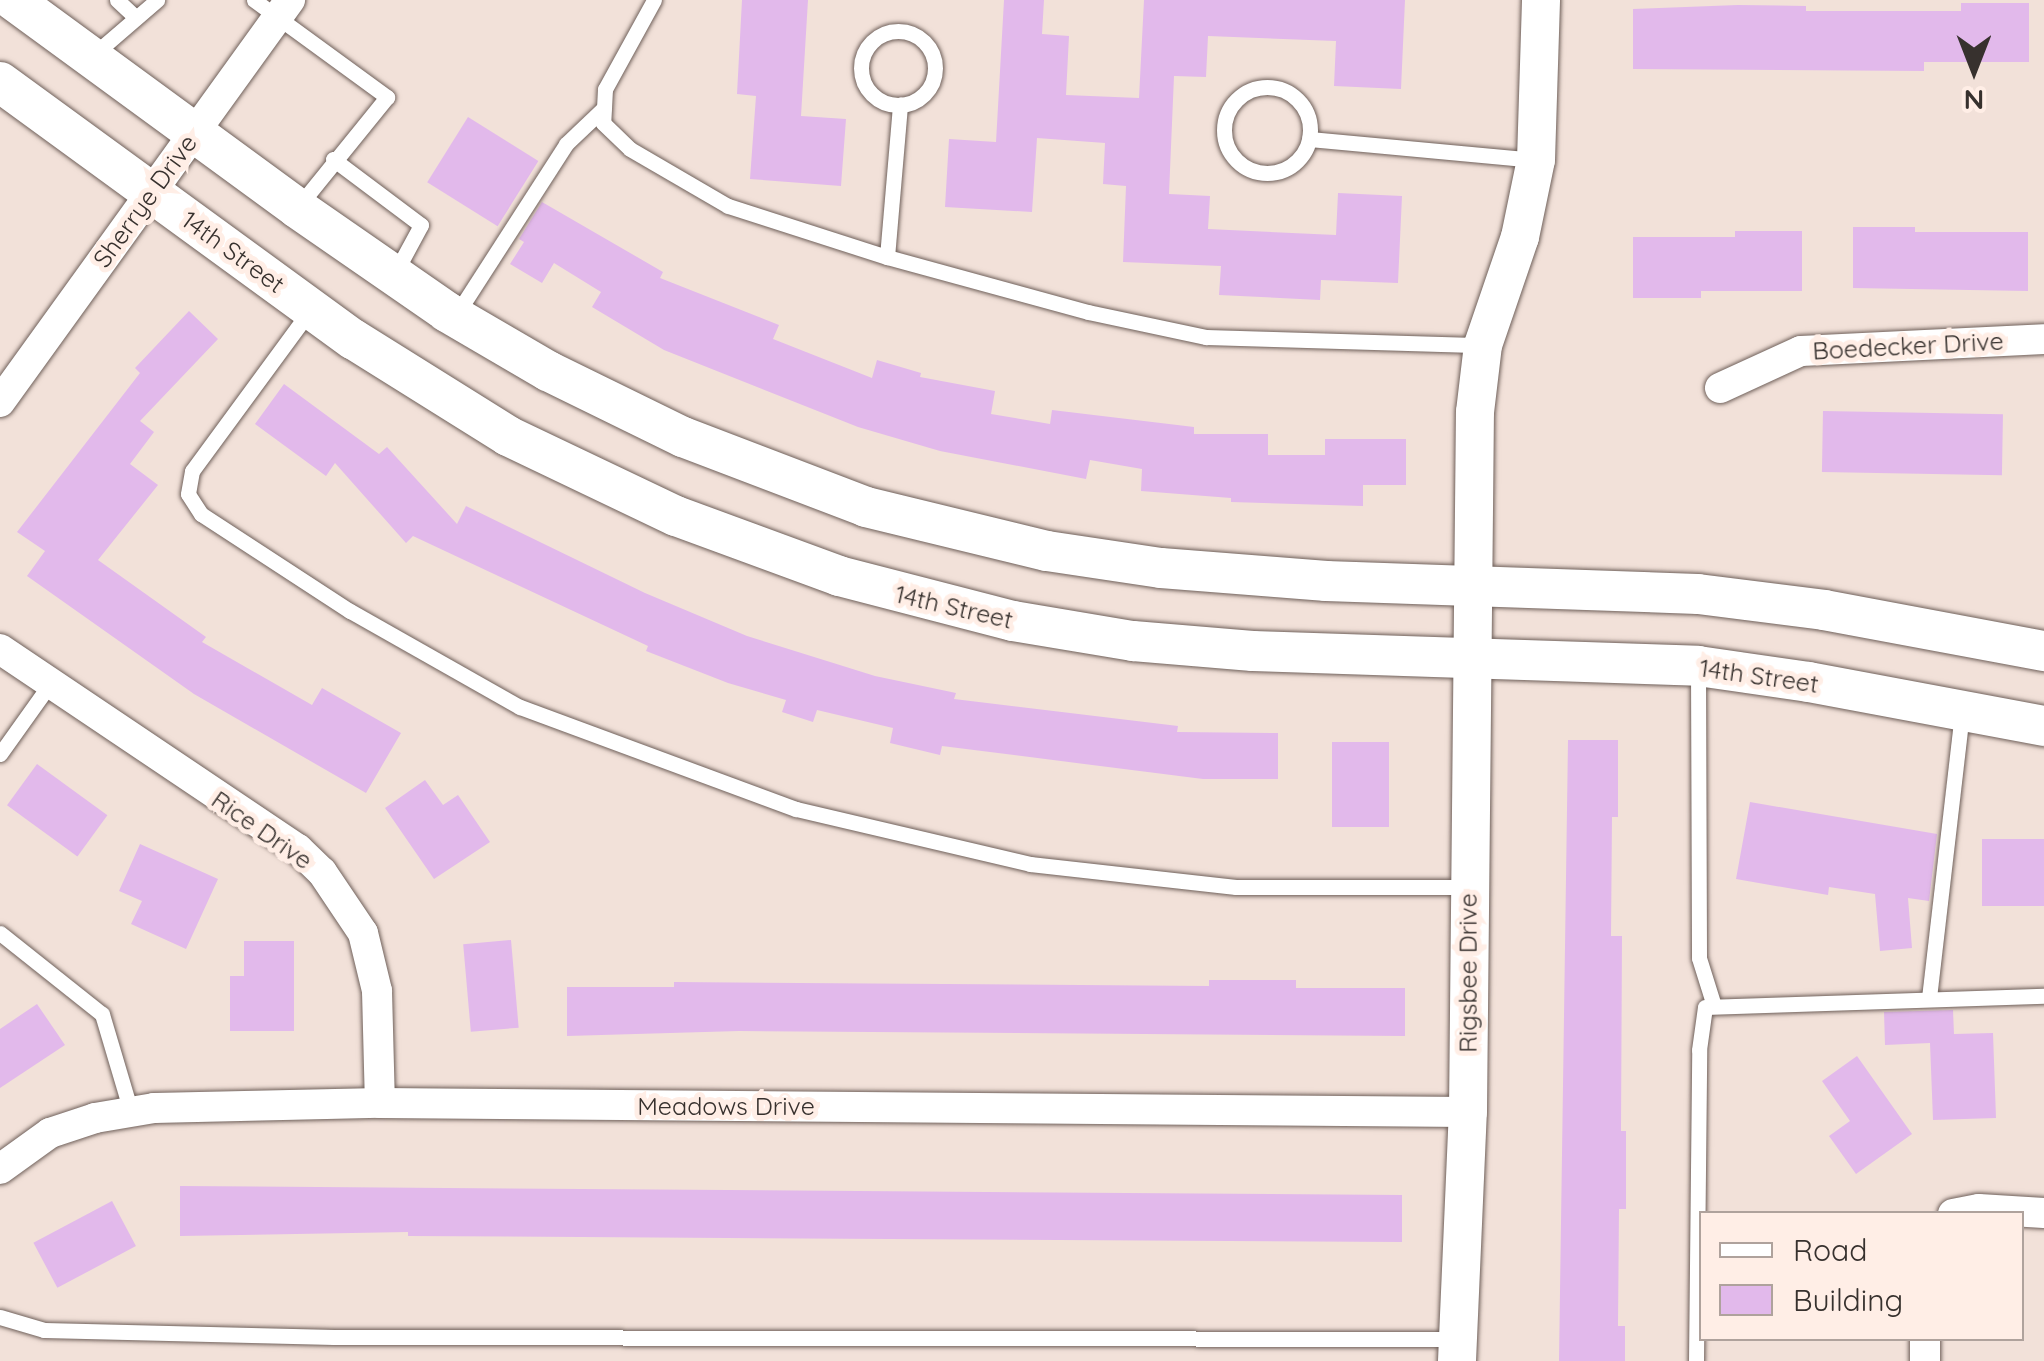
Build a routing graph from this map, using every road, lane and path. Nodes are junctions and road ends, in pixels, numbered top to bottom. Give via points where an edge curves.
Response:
1 (13, 0) edge
2 (117, 0) edge
3 (157, 0) edge
4 (654, 0) edge
5 (1541, 0) edge
6 (274, 6) edge
7 (136, 18) junction
8 (91, 56) junction
9 (0, 82) edge
10 (900, 105) junction
11 (604, 108) junction
12 (194, 133) junction
13 (1309, 139) junction
14 (333, 159) junction
15 (1536, 160) junction
16 (152, 192) junction
17 (296, 208) junction
18 (887, 257) junction
19 (393, 276) junction
20 (311, 308) junction
21 (455, 317) junction
22 (2044, 339) edge
23 (1483, 344) junction
24 (1720, 388) dead end
25 (0, 402) edge
26 (1472, 585) junction
27 (0, 649) edge
28 (2044, 651) edge
29 (1470, 658) junction
30 (1698, 666) junction
31 (50, 684) junction
32 (1962, 712) junction
33 (2044, 726) edge
34 (0, 754) edge
35 (1469, 887) junction
36 (0, 933) edge
37 (2044, 996) edge
38 (1929, 998) junction
39 (1714, 1006) junction
40 (380, 1104) junction
41 (131, 1112) junction
42 (1468, 1112) junction
43 (0, 1170) edge
44 (1968, 1211) edge
45 (2022, 1211) edge
46 (0, 1317) edge
47 (1458, 1350) edge
48 (1696, 1361) edge

1 - 8 main road
2 - 7 lane
3 - 7 lane
4 - 11 lane via 605,90
5 - 15 street, Rigsbee Drive
6 - 12 street, Sherrye Drive
6 - 14 lane via 386,97
7 - 8 lane
8 - 12 main road
9 - 16 main road, 14th Street
10 - 10 lane via 876,98 860,67 870,44 903,31 924,41 935,63 930,87
10 - 18 lane
11 - 18 lane via 604,123 630,150 728,206
11 - 21 lane via 566,144
12 - 16 street, Sherrye Drive
12 - 17 main road
13 - 13 lane via 1294,163 1266,173 1229,152 1224,123 1248,91 1274,87 1298,100
13 - 15 lane
14 - 17 lane
14 - 19 lane via 421,225
15 - 23 street, Rigsbee Drive via 1520,237
16 - 20 main road, 14th Street
16 - 25 street, Sherrye Drive
17 - 19 main road
18 - 23 lane via 1206,337
19 - 21 main road
20 - 29 main road, 14th Street via 457,405 562,464 729,539 896,594 1133,641
20 - 35 lane via 192,471 188,494 201,514 350,612 520,706 796,809 1030,864 1236,887
21 - 26 main road via 682,438 800,486 924,524 1047,552 1161,568
22 - 24 street, Boedecker Drive via 1801,351
23 - 26 street, Rigsbee Drive via 1474,412
26 - 28 main road via 1764,602
26 - 29 street, Rigsbee Drive
27 - 31 street, Rice Drive
29 - 30 main road, 14th Street
29 - 35 street, Rigsbee Drive
30 - 32 main road, 14th Street
30 - 39 lane via 1700,958
31 - 34 lane
31 - 40 street, Rice Drive via 298,849 322,872 363,933 377,990
32 - 33 main road, 14th Street
32 - 38 lane
35 - 42 street, Rigsbee Drive
36 - 41 lane via 102,1014
37 - 38 lane
38 - 39 lane
39 - 48 lane via 1705,1007 1699,1050
40 - 41 street, Meadows Drive
40 - 42 street, Meadows Drive
41 - 43 street, Meadows Drive via 50,1134
42 - 47 street, Rigsbee Drive
44 - 45 street
46 - 47 lane via 44,1330 334,1337

